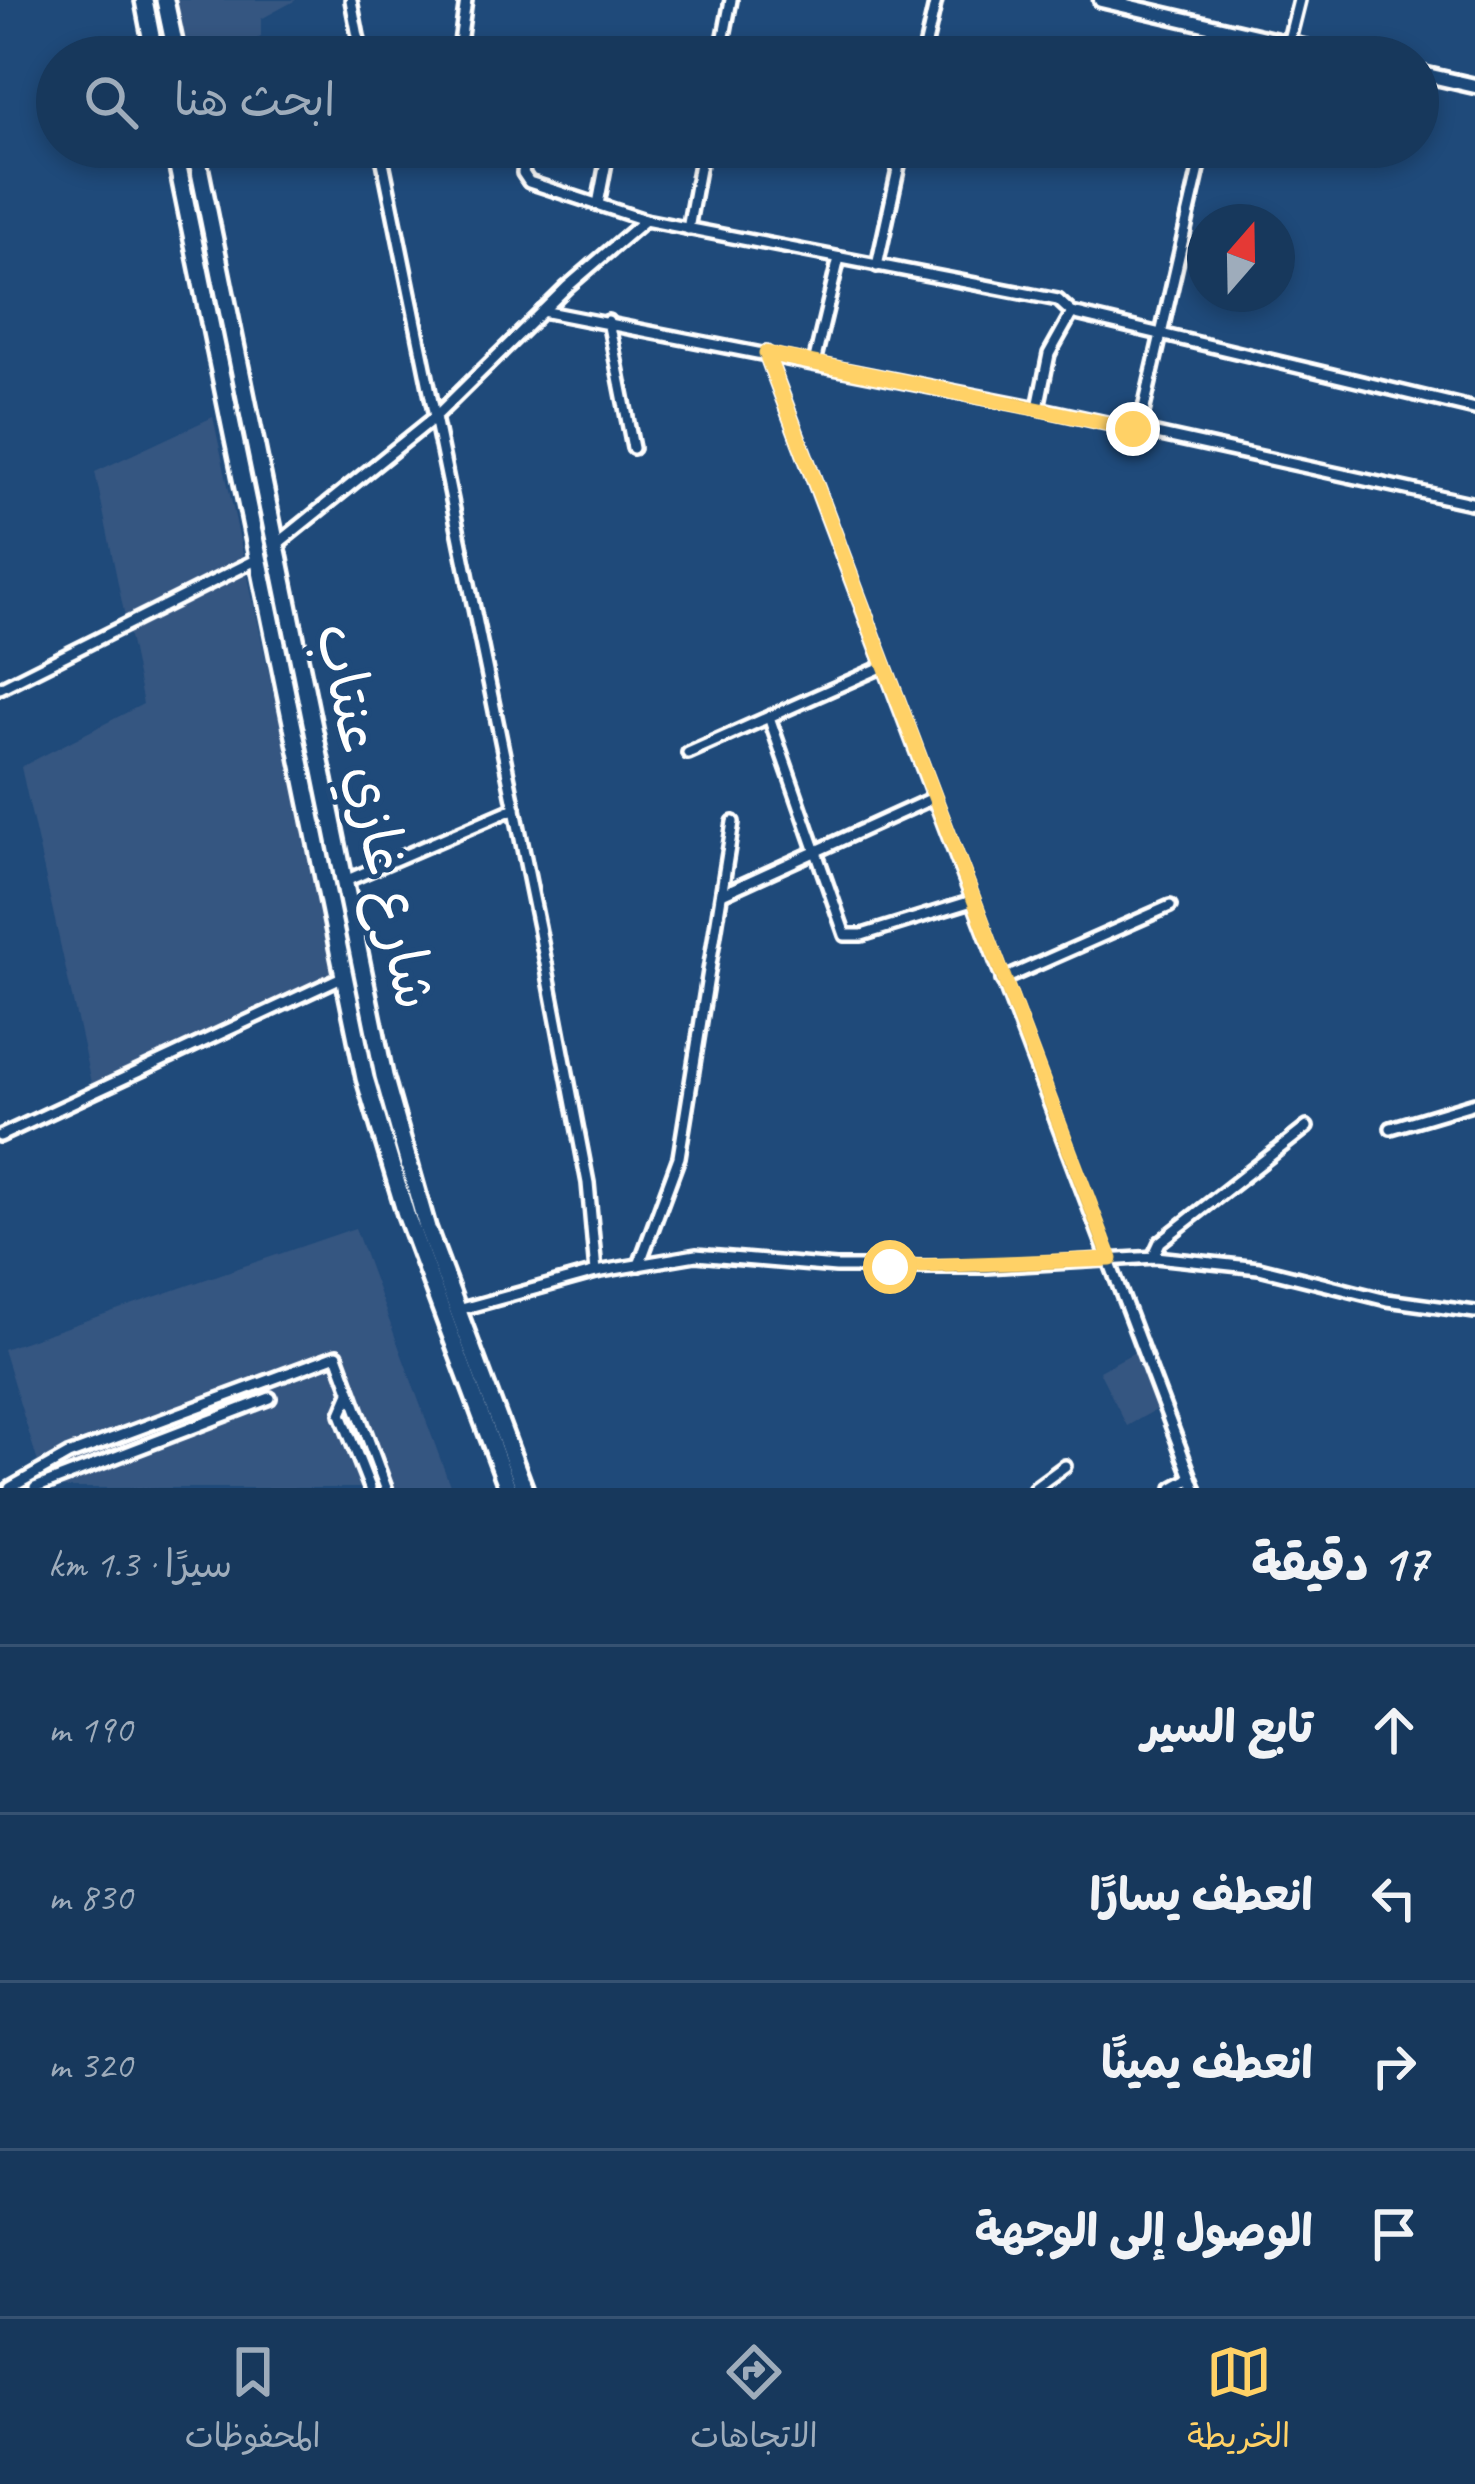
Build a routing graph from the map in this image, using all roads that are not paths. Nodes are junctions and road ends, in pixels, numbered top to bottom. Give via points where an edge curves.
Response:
1 (144, 0) edge
2 (165, 0) edge
3 (351, 0) edge
4 (466, 0) edge
5 (731, 0) edge
6 (936, 0) edge
7 (1101, 0) edge
8 (1299, 0) edge
9 (1229, 32) junction
10 (151, 36) edge
11 (173, 36) edge
12 (358, 36) edge
13 (461, 36) edge
14 (724, 36) edge
15 (928, 36) edge
16 (1228, 36) edge
17 (1249, 36) edge
18 (1290, 36) edge
19 (1439, 78) edge
20 (1475, 86) edge
21 (178, 168) edge
22 (199, 168) edge
23 (384, 168) edge
24 (524, 168) edge
25 (605, 168) edge
26 (699, 168) edge
27 (898, 168) edge
28 (1199, 168) edge
29 (598, 204) junction
30 (645, 220) junction
31 (688, 229) junction
32 (839, 258) junction
33 (877, 266) junction
34 (542, 310) junction
35 (1072, 314) junction
36 (608, 320) junction
37 (1161, 337) junction
38 (766, 353) junction
39 (814, 363) junction
40 (1038, 408) junction
41 (1475, 409) edge
42 (434, 418) junction
43 (1138, 430) junction
44 (633, 448) dead end
45 (1475, 504) edge
46 (275, 545) junction
47 (258, 558) junction
48 (884, 665) junction
49 (0, 688) edge
50 (769, 717) junction
51 (688, 754) dead end
52 (933, 798) junction
53 (515, 808) junction
54 (733, 822) dead end
55 (814, 852) junction
56 (343, 882) junction
57 (722, 894) junction
58 (972, 901) junction
59 (1170, 906) dead end
60 (344, 976) junction
61 (1002, 980) junction
62 (1475, 1103) edge
63 (1307, 1127) dead end
64 (1390, 1128) dead end
65 (0, 1136) edge
66 (1153, 1257) junction
67 (1111, 1259) junction
68 (639, 1265) junction
69 (596, 1272) junction
70 (458, 1310) junction
71 (1475, 1312) edge
72 (350, 1393) junction
73 (270, 1398) dead end
74 (1065, 1466) dead end
75 (1193, 1483) edge
76 (10, 1488) edge
77 (35, 1488) edge
78 (370, 1488) edge
79 (386, 1488) edge
80 (508, 1488) edge
81 (524, 1488) edge
82 (1035, 1488) edge
83 (1173, 1488) edge

1 - 10 highway
2 - 11 highway
3 - 12 street
4 - 13 street
5 - 14 street
6 - 15 street
7 - 9 street
8 - 18 street
9 - 16 street
9 - 17 street
19 - 20 street
21 - 47 highway
22 - 46 highway, شارع غازي عنتاب
23 - 42 street
24 - 29 street via 530,182
25 - 29 street
26 - 31 street
27 - 33 street
28 - 37 street
29 - 30 street
30 - 31 street
30 - 34 street
31 - 32 street
32 - 33 street
32 - 39 street
33 - 35 street via 1058,300
34 - 36 street
34 - 42 street
35 - 37 street
35 - 40 street via 1049,354
36 - 38 street
36 - 44 street
37 - 41 street
37 - 43 street
38 - 39 street
38 - 48 street
39 - 40 street
40 - 43 street
42 - 46 street
42 - 53 street
43 - 45 street
46 - 56 highway, شارع غازي عنتاب
47 - 49 street
47 - 60 highway
48 - 50 street
48 - 52 street
50 - 51 street
50 - 55 street
52 - 55 street
52 - 58 street
53 - 56 street
53 - 69 street via 587,1183
54 - 57 street
55 - 57 street
55 - 58 street via 840,927 852,937
56 - 70 highway, شارع غازي عنتاب via 383,1076
57 - 68 street via 679,1156
58 - 61 street
59 - 61 street
60 - 65 street
60 - 80 highway via 406,1214
61 - 67 street
62 - 64 street
63 - 66 street via 1160,1242
66 - 67 street
66 - 71 street via 1259,1268
67 - 68 street via 836,1267 696,1255
67 - 75 street
68 - 69 street
69 - 70 street
70 - 81 highway, شارع غازي عنتاب
72 - 76 street via 337,1355 68,1455
72 - 78 street via 341,1414
72 - 79 street
73 - 77 street
74 - 82 street
75 - 83 street

